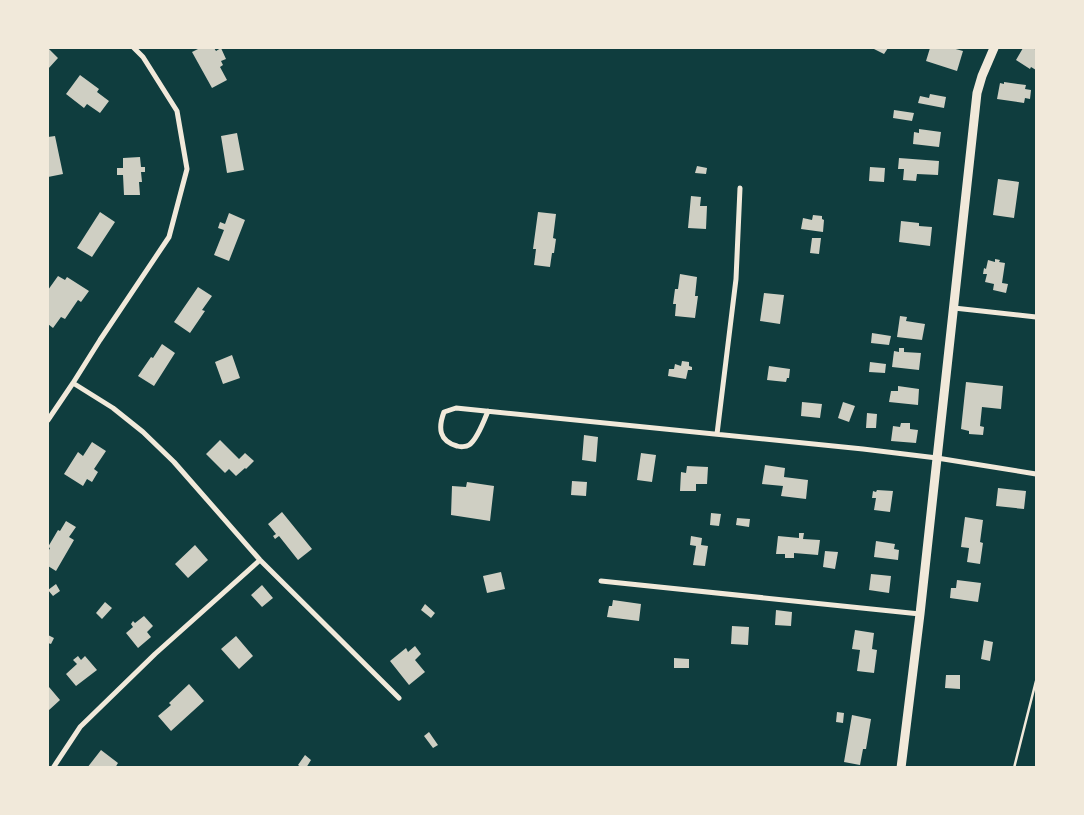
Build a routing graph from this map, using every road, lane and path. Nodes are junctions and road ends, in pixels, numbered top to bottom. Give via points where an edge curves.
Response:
1 (134, 48) edge
2 (994, 48) edge
3 (740, 188) dead end
4 (954, 308) junction
5 (1036, 317) edge
6 (73, 383) junction
7 (488, 411) junction
8 (48, 420) edge
9 (717, 434) junction
10 (938, 458) junction
11 (1036, 474) edge
12 (260, 560) junction
13 (601, 581) dead end
14 (920, 614) junction
15 (1036, 681) edge
16 (399, 698) dead end
17 (53, 768) edge
18 (901, 768) edge
19 (1014, 768) edge

1 - 6 street via 177,111 187,169 169,236
2 - 4 street via 978,93
3 - 9 street via 736,279
4 - 5 street
4 - 10 street
6 - 8 street
6 - 12 street via 114,408 143,432 174,462
7 - 7 street via 456,408 444,412 440,422 441,434 448,443 460,447 468,445 479,433
7 - 9 street
9 - 10 street
10 - 11 street
10 - 14 street
12 - 16 street
12 - 17 street via 155,654 80,727
13 - 14 street
14 - 18 street
15 - 19 path

